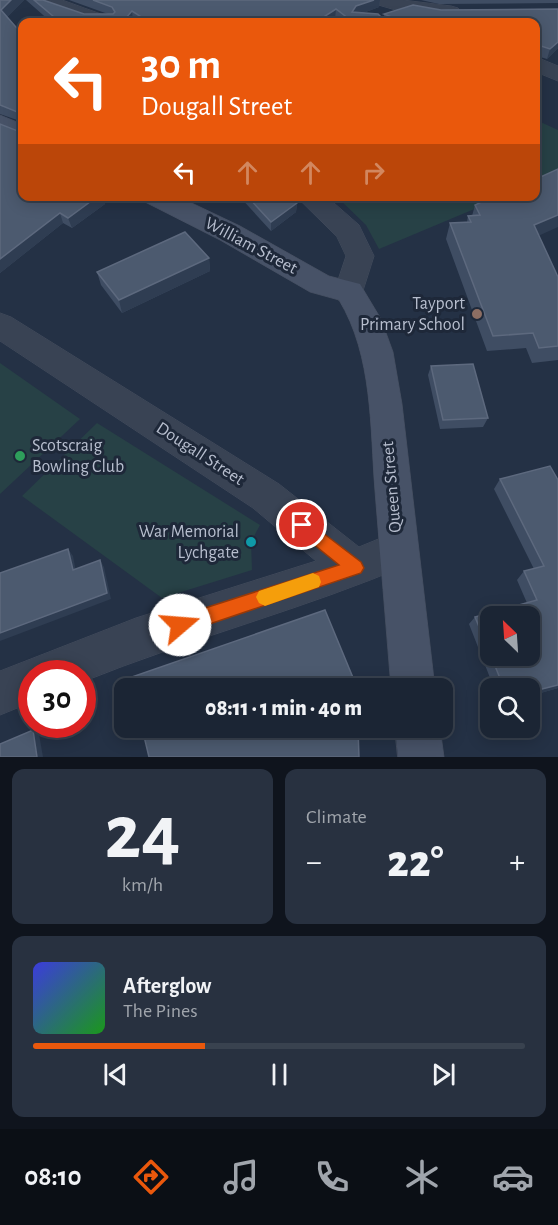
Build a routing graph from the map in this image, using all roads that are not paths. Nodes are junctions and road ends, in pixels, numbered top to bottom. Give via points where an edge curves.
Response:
1 (43, 0) edge
2 (406, 7) junction
3 (378, 9) edge
4 (470, 13) edge
5 (94, 18) edge
6 (432, 18) edge
7 (540, 66) edge
8 (558, 74) edge
9 (0, 122) edge
10 (18, 131) edge
11 (164, 201) edge
12 (315, 201) edge
13 (349, 292) junction
14 (0, 325) edge
15 (398, 550) junction
16 (355, 568) junction
17 (84, 660) edge
18 (413, 678) edge
19 (18, 686) edge
20 (0, 693) edge
21 (419, 738) edge
22 (421, 757) edge

1 - 5 street
2 - 3 street
2 - 4 street
2 - 6 street
7 - 8 street
9 - 10 main road
11 - 13 main road, William Street via 320,284
12 - 13 street via 349,232 360,256
13 - 15 main road, Queen Street via 366,319 377,352
14 - 16 street, Dougall Street via 266,496
15 - 16 street
15 - 18 main road, Queen Street
16 - 17 street via 136,639
19 - 20 street
21 - 22 main road

